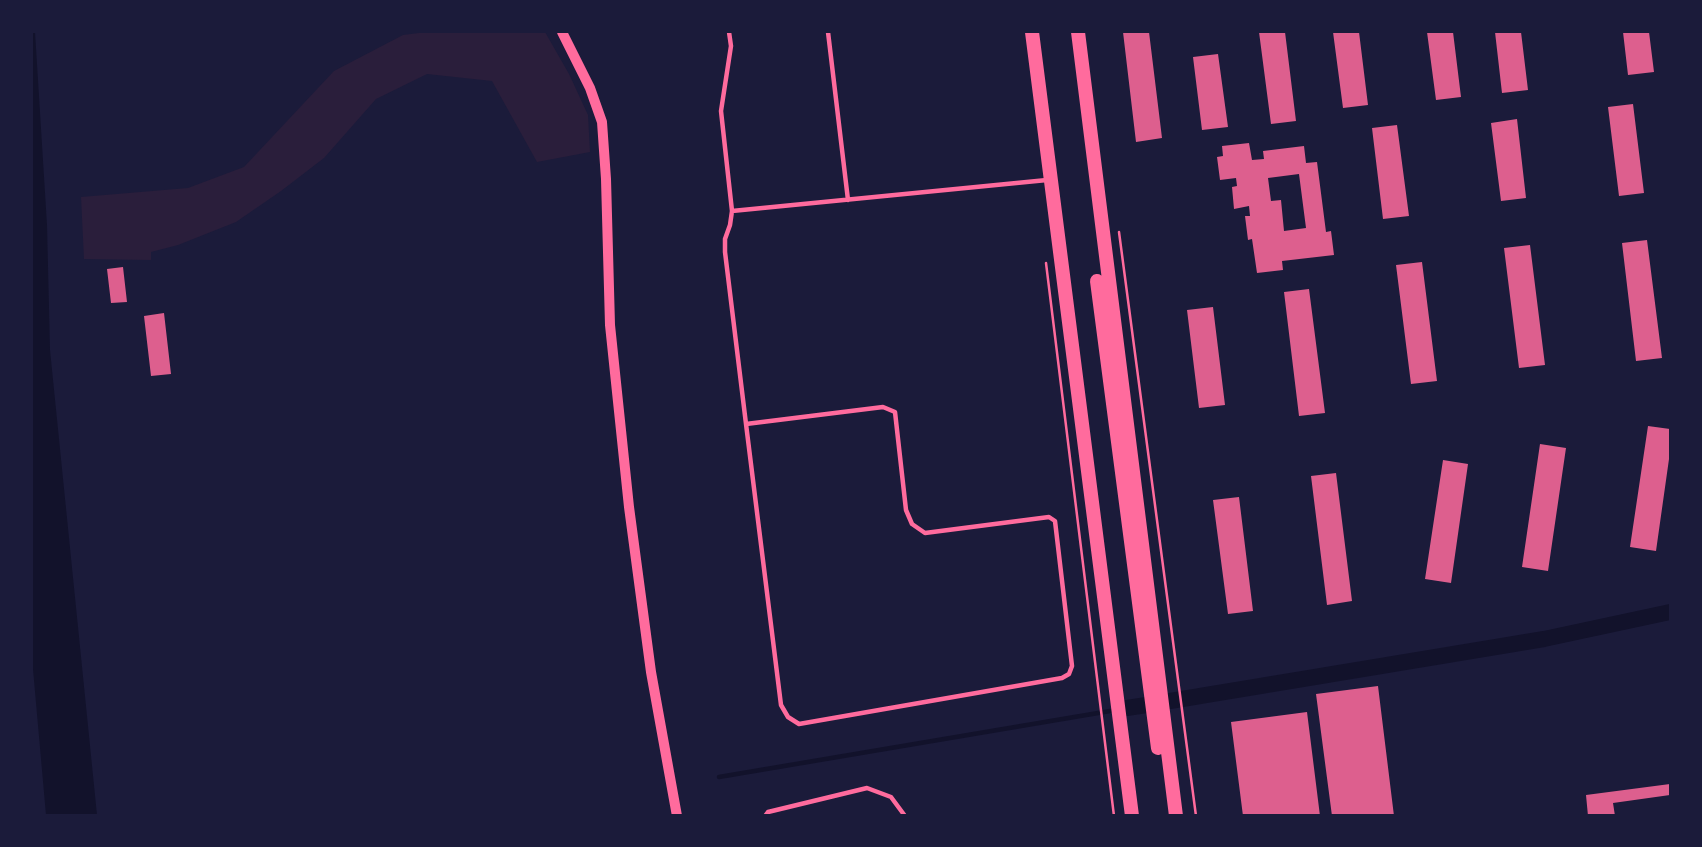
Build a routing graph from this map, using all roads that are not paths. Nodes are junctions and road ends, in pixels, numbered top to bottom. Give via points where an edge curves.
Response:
1 (562, 32) edge
2 (729, 32) edge
3 (828, 32) edge
4 (1032, 32) edge
5 (1078, 32) edge
6 (1052, 180) junction
7 (848, 200) junction
8 (732, 211) junction
9 (1097, 281) dead end
10 (746, 424) junction
11 (677, 816) edge
12 (765, 816) edge
13 (905, 816) edge
14 (1132, 816) edge
15 (1168, 816) edge
16 (1176, 816) edge

1 - 11 street via 601,122 610,325 629,507 651,672
2 - 8 lane via 722,111
3 - 7 lane
4 - 6 main road
5 - 16 main road
6 - 7 lane
6 - 14 main road
7 - 8 lane
8 - 10 lane via 725,252
9 - 15 main road
10 - 10 lane via 781,705 789,717 799,724 1069,674 1072,666 1055,521 1049,517 925,533 912,524 906,510 895,412 883,407
12 - 13 lane via 867,789 891,797

